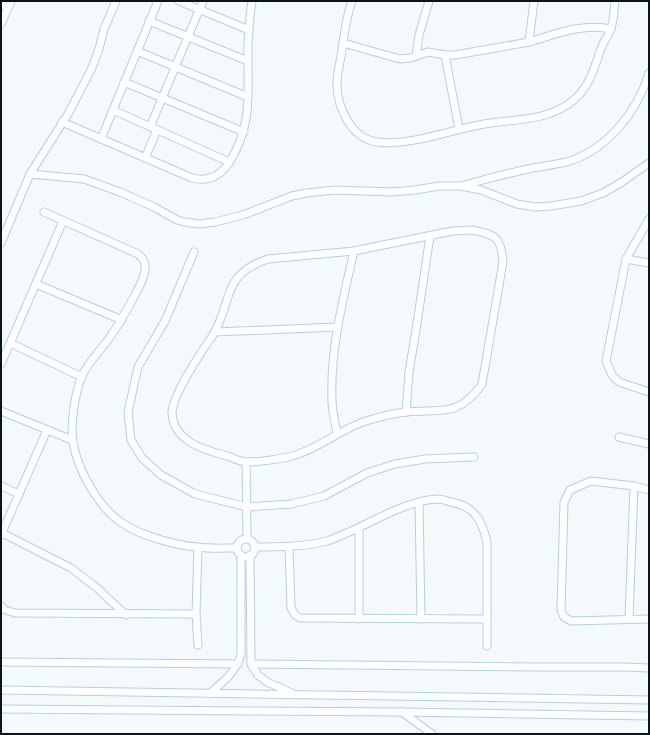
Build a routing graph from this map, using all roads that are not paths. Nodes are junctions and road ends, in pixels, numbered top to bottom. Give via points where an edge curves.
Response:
1 (3, 1) edge
2 (11, 1) edge
3 (116, 1) edge
4 (158, 1) edge
5 (179, 1) edge
6 (203, 1) edge
7 (252, 1) edge
8 (352, 1) edge
9 (429, 1) edge
10 (534, 1) edge
11 (614, 1) edge
12 (1, 6) edge
13 (200, 10) junction
14 (149, 21) junction
15 (1, 24) edge
16 (611, 29) junction
17 (249, 30) junction
18 (188, 37) junction
19 (529, 42) junction
20 (343, 43) junction
21 (137, 51) junction
22 (445, 55) junction
23 (416, 56) junction
24 (248, 61) junction
25 (175, 67) junction
26 (649, 73) edge
27 (124, 82) junction
28 (248, 97) junction
29 (162, 98) junction
30 (113, 110) junction
31 (62, 122) junction
32 (150, 127) junction
33 (459, 129) junction
34 (157, 130) junction
35 (244, 132) junction
36 (101, 139) junction
37 (145, 158) junction
38 (229, 162) junction
39 (649, 163) edge
40 (30, 174) junction
41 (461, 186) junction
42 (44, 212) dead end
43 (649, 219) edge
44 (63, 221) junction
45 (430, 236) junction
46 (1, 243) edge
47 (354, 251) junction
48 (194, 252) dead end
49 (626, 259) junction
50 (649, 263) edge
51 (36, 284) junction
52 (122, 320) junction
53 (337, 327) junction
54 (216, 332) junction
55 (10, 343) junction
56 (1, 364) edge
57 (82, 377) junction
58 (649, 392) edge
59 (1, 410) edge
60 (406, 412) junction
61 (47, 430) junction
62 (337, 433) junction
63 (619, 437) dead end
64 (72, 440) junction
65 (649, 444) edge
66 (474, 457) dead end
67 (246, 462) junction
68 (1, 486) edge
69 (634, 486) junction
70 (649, 490) edge
71 (19, 494) junction
72 (419, 502) junction
73 (246, 507) junction
74 (359, 528) junction
75 (1, 534) edge
76 (247, 539) junction
77 (289, 547) junction
78 (198, 548) junction
79 (237, 548) junction
80 (254, 548) junction
81 (241, 555) junction
82 (250, 555) junction
83 (1, 606) edge
84 (196, 614) junction
85 (126, 615) junction
86 (358, 618) junction
87 (421, 619) junction
88 (487, 619) junction
89 (629, 619) junction
90 (649, 619) edge
91 (198, 645) dead end
92 (488, 646) dead end
93 (1, 662) edge
94 (238, 664) junction
95 (251, 664) junction
96 (647, 668) edge
97 (1, 690) edge
98 (209, 694) junction
99 (298, 695) junction
100 (649, 700) edge
101 (1, 709) edge
102 (402, 712) junction
103 (649, 716) edge
104 (432, 734) edge

1 - 12 street
2 - 15 street
3 - 31 street via 91,70
4 - 14 street
5 - 13 street
6 - 13 street
7 - 17 street
8 - 20 street
9 - 23 street
10 - 19 street
11 - 16 street
13 - 17 street
13 - 18 street
14 - 18 street
14 - 21 street
16 - 19 street via 591,26
16 - 33 street via 588,83 566,106 537,118
17 - 24 street
18 - 24 street
18 - 25 street
19 - 22 street
20 - 23 street via 394,58 406,59
20 - 33 street via 337,77 338,94 346,118 359,134 372,141 391,142 428,137
21 - 25 street
21 - 27 street
22 - 23 street via 428,52
22 - 33 street
24 - 28 street
25 - 28 street
25 - 29 street
26 - 41 street via 638,99 626,118 603,142 588,152 563,163 513,172
27 - 29 street
27 - 30 street
28 - 35 street
29 - 32 street
29 - 35 street
30 - 32 street
30 - 36 street
31 - 36 street
31 - 40 street
32 - 34 street
34 - 37 street
34 - 38 street
35 - 38 street
36 - 37 street
37 - 38 street via 198,180 218,175
39 - 41 street via 603,193 581,201 551,206 517,204 481,190
40 - 41 street via 84,179 141,201 176,220 200,224 229,219 306,193 348,190 391,192
40 - 46 street
42 - 44 street
43 - 49 street
44 - 51 street
44 - 52 street via 138,254 143,259 145,271
45 - 47 street
45 - 60 street via 409,372
45 - 60 street via 472,230 490,234 499,241 503,262 482,384 473,396 461,405 447,410
47 - 53 street
47 - 54 street via 268,259 256,263 244,271 232,286
48 - 73 street via 165,321 138,367 128,412 131,440 142,458 161,475 195,494
49 - 50 street
49 - 58 street via 606,361 612,375 619,382
51 - 52 street
51 - 55 street
52 - 57 street via 97,352
53 - 54 street
53 - 62 street via 332,374 332,402
54 - 67 street via 178,394 172,412 175,425 185,439 205,450
55 - 56 street
55 - 57 street
57 - 64 street via 73,409
59 - 61 street
60 - 62 street via 382,416
61 - 64 street
61 - 71 street
62 - 67 street via 292,456
63 - 65 street
64 - 78 street via 81,469 95,493 109,512 123,524 155,538
66 - 73 street via 425,459 395,464 367,473 324,496 292,504
67 - 73 street
68 - 71 street
69 - 70 street
69 - 89 street
69 - 89 street via 591,480 570,490 564,502 561,611 564,617 571,621
71 - 75 street
72 - 74 street
72 - 87 street
72 - 88 street via 439,499 463,505 480,519 487,542
73 - 76 street
74 - 77 street via 326,541
74 - 86 street
75 - 85 street via 71,568
76 - 79 street via 239,542
76 - 80 street via 252,542
77 - 80 street
77 - 86 street via 291,608 295,615 300,618
78 - 79 street
78 - 84 street
79 - 81 street
80 - 82 street
81 - 82 street
81 - 94 street via 241,655
82 - 95 street
83 - 85 street via 15,613
84 - 85 street
84 - 91 street
86 - 87 street
87 - 88 street
88 - 92 street
89 - 90 street
93 - 94 street
94 - 98 street via 231,676
95 - 96 street
95 - 99 street via 258,675 267,682
97 - 98 street
98 - 99 street
99 - 100 street
101 - 102 street
102 - 103 street
102 - 104 street

